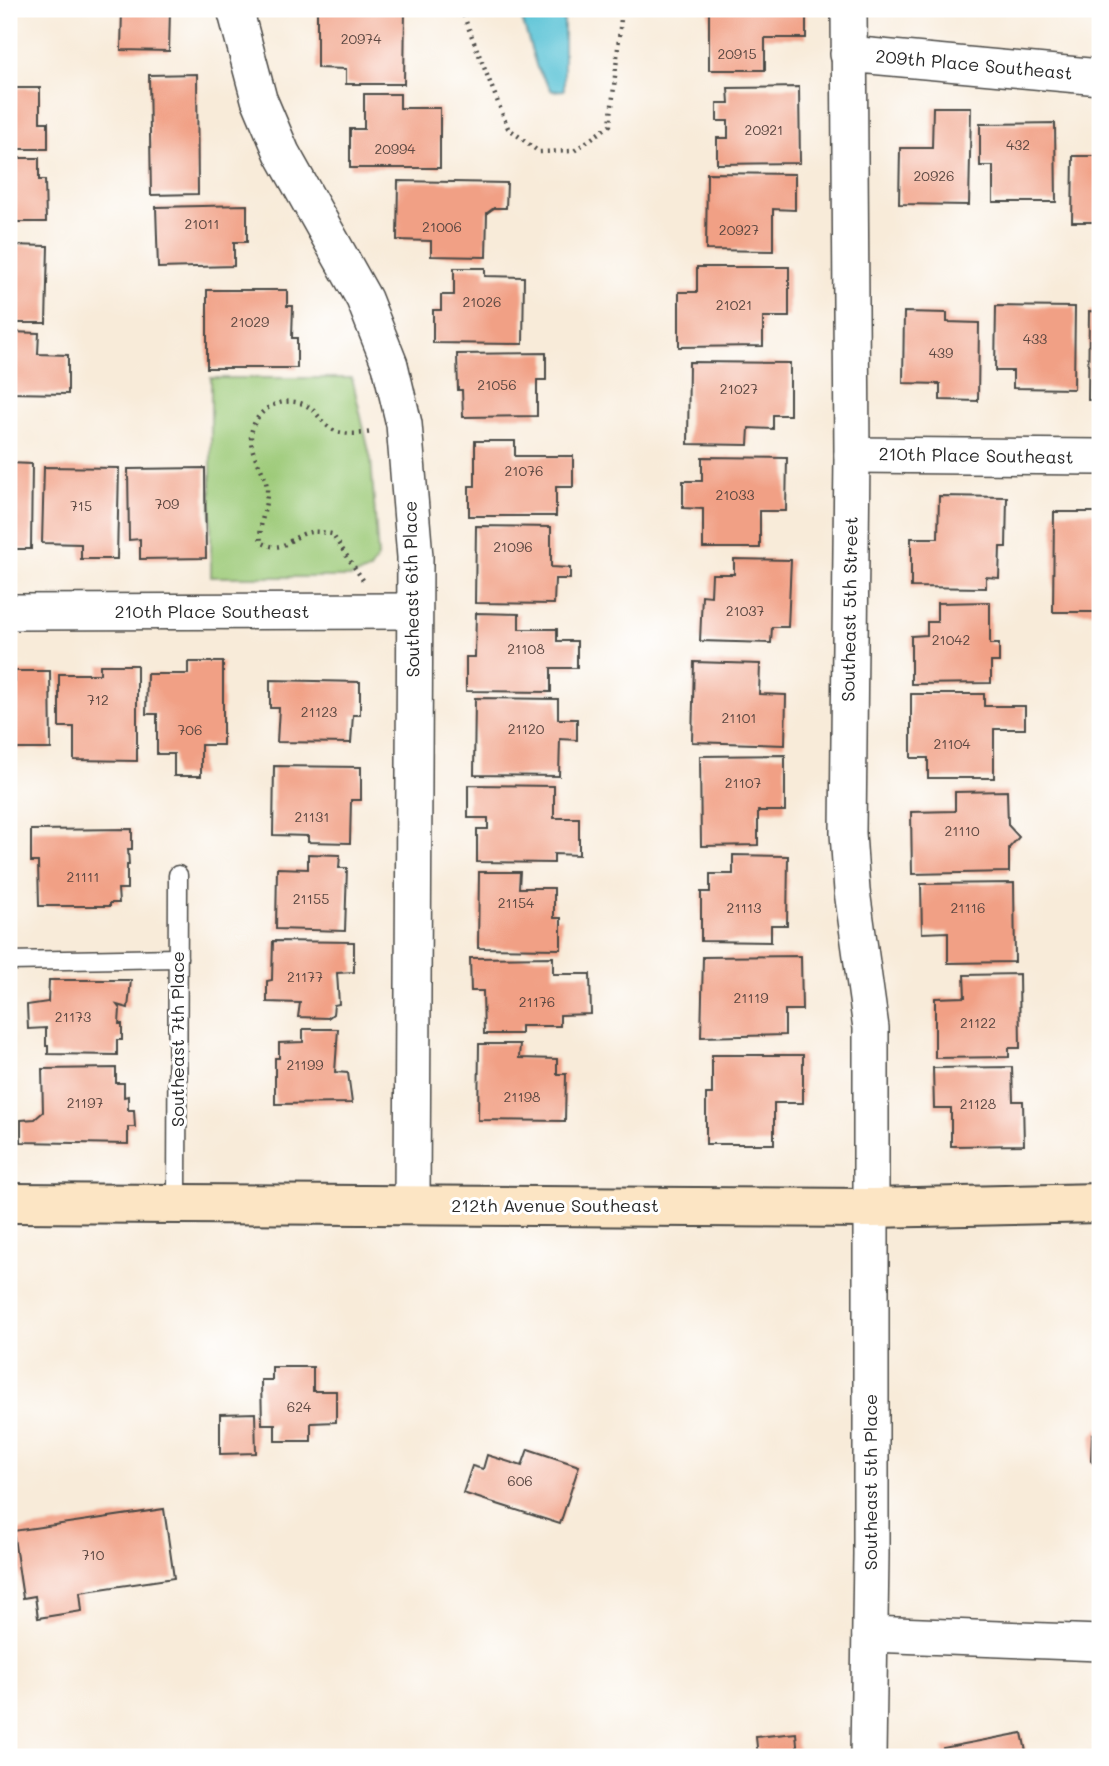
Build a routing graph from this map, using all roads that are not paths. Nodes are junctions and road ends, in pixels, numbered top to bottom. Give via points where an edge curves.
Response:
1 (235, 9) edge
2 (849, 9) edge
3 (848, 54) junction
4 (1100, 77) edge
5 (852, 455) junction
6 (1100, 457) edge
7 (414, 611) junction
8 (9, 612) edge
9 (178, 875) dead end
10 (178, 958) junction
11 (9, 961) edge
12 (9, 1203) edge
13 (1100, 1203) edge
14 (177, 1204) junction
15 (412, 1205) junction
16 (872, 1208) junction
17 (870, 1634) junction
18 (1100, 1643) edge
19 (868, 1757) edge

1 - 7 street, Southeast 6th Place via 259,99 282,153 364,299 390,365 404,425 415,557
2 - 3 street, Southeast 5th Street
3 - 4 street, 209th Place Southeast
3 - 5 street, Southeast 5th Street
5 - 6 street, 210th Place Southeast
5 - 16 street, Southeast 5th Street via 848,832 871,1028
7 - 8 street, 210th Place Southeast
7 - 15 street, Southeast 6th Place
9 - 10 lane, Southeast 7th Place
10 - 11 lane
10 - 14 lane, Southeast 7th Place
12 - 14 street, 212th Avenue Southeast
13 - 16 street, 212th Avenue Southeast
14 - 15 street, 212th Avenue Southeast
15 - 16 street, 212th Avenue Southeast
16 - 17 street, Southeast 5th Place
17 - 18 street
17 - 19 street, Southeast 5th Place

